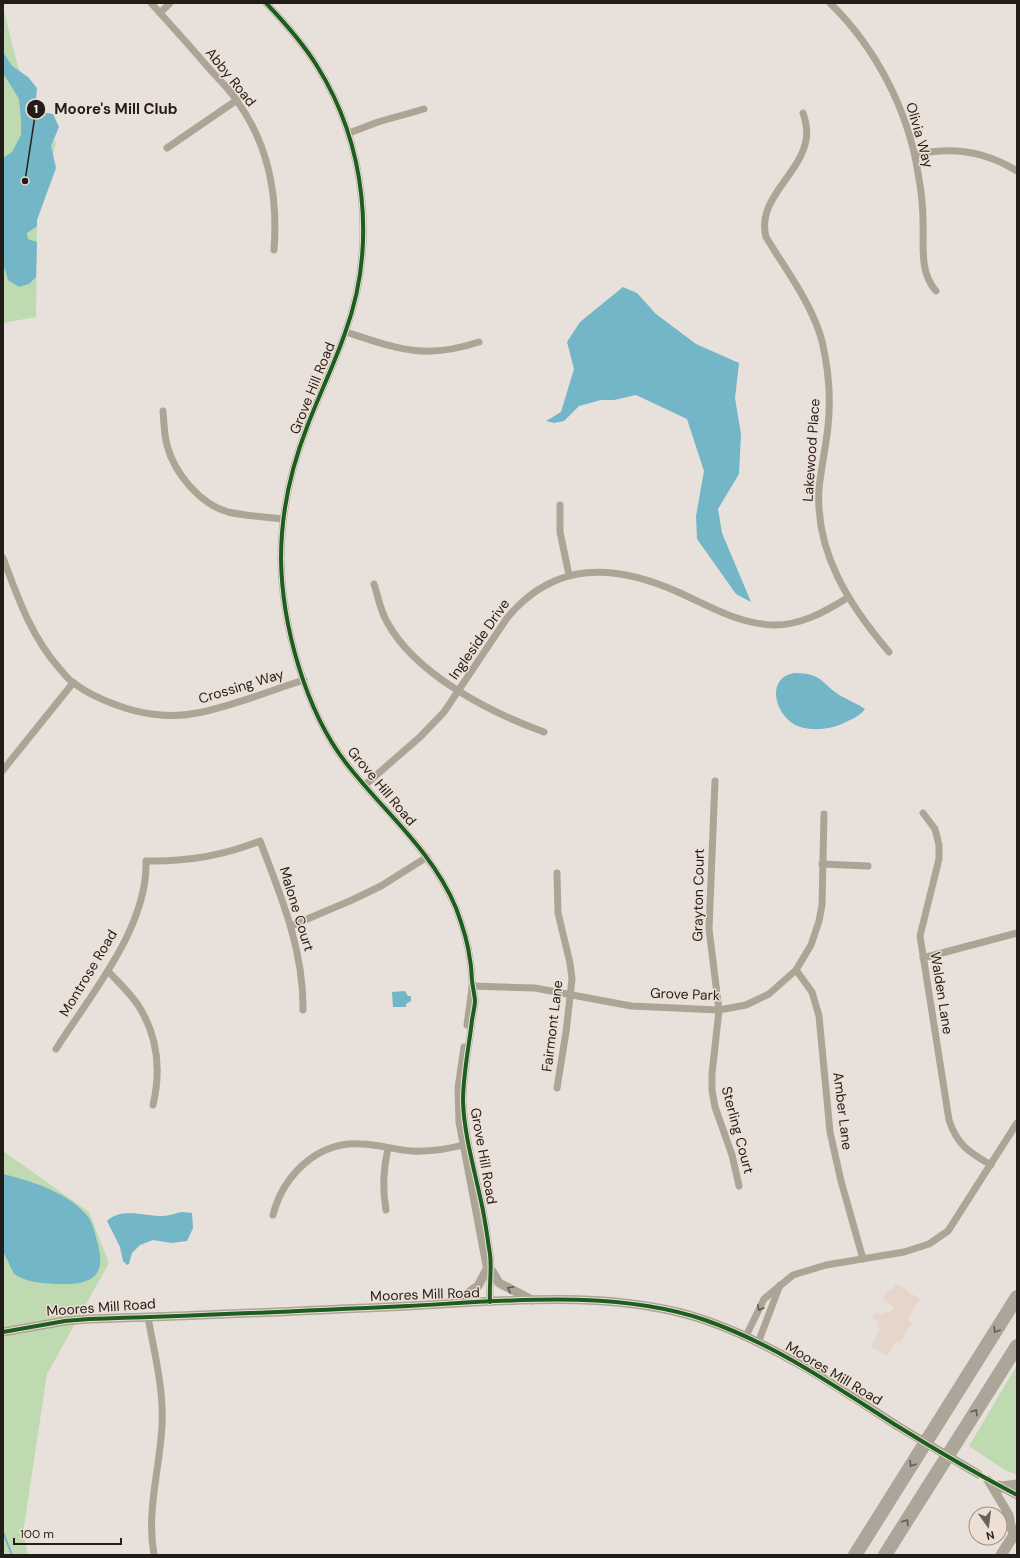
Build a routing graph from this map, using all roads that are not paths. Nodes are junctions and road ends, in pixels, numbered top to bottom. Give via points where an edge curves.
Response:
1 (151, 3) edge
2 (170, 3) edge
3 (266, 3) edge
4 (830, 3) edge
5 (160, 13) junction
6 (237, 100) junction
7 (424, 109) dead end
8 (804, 113) dead end
9 (349, 133) junction
10 (167, 148) dead end
11 (915, 155) junction
12 (1017, 171) edge
13 (274, 250) dead end
14 (936, 291) dead end
15 (346, 332) junction
16 (479, 342) dead end
17 (162, 411) dead end
18 (560, 504) dead end
19 (283, 519) junction
20 (3, 558) edge
21 (569, 576) junction
22 (374, 584) dead end
23 (848, 598) junction
24 (889, 652) dead end
25 (304, 680) junction
26 (73, 683) junction
27 (459, 690) junction
28 (544, 732) dead end
29 (3, 770) edge
30 (715, 781) dead end
31 (365, 785) junction
32 (923, 813) dead end
33 (824, 814) dead end
34 (427, 858) junction
35 (146, 861) joint
36 (822, 864) junction
37 (868, 866) dead end
38 (557, 873) dead end
39 (291, 926) junction
40 (1017, 933) edge
41 (923, 958) junction
42 (796, 970) junction
43 (108, 971) junction
44 (472, 986) junction
45 (571, 994) junction
46 (303, 1010) dead end
47 (719, 1010) junction
48 (56, 1050) dead end
49 (557, 1088) dead end
50 (153, 1105) dead end
51 (1017, 1122) edge
52 (467, 1144) junction
53 (388, 1148) junction
54 (990, 1164) junction
55 (739, 1186) dead end
56 (386, 1210) dead end
57 (273, 1215) dead end
58 (863, 1259) junction
59 (489, 1274) junction
60 (780, 1285) junction
61 (1017, 1297) edge
62 (533, 1301) junction
63 (490, 1302) junction
64 (453, 1304) junction
65 (148, 1317) junction
66 (3, 1332) edge
67 (746, 1336) junction
68 (758, 1343) junction
69 (1017, 1346) edge
70 (988, 1480) junction
71 (1017, 1485) edge
72 (1001, 1487) junction
73 (1017, 1495) edge
74 (1015, 1533) edge
75 (154, 1555) edge
76 (855, 1555) edge
77 (885, 1555) edge
78 (1001, 1555) edge

1 - 5 street, Abby Road
2 - 5 street
3 - 9 street, Grove Hill Road via 287,25 318,67
4 - 11 street, Olivia Way via 860,38 882,72 897,103
5 - 6 street, Abby Road
6 - 10 street
6 - 13 street, Abby Road via 251,123 269,169 276,220
7 - 9 street
8 - 23 street, Lakewood Place via 807,132 804,149 766,212 764,229 766,237 810,311 822,342 828,391 828,424 819,490 820,516 830,558
9 - 15 street, Grove Hill Road via 359,177 363,237 360,277
11 - 12 street via 937,150 965,150 999,160
11 - 14 street, Olivia Way via 922,203 924,267 929,284
15 - 16 street via 390,347 422,352 439,352
15 - 19 street, Grove Hill Road via 305,431
17 - 19 street via 167,445 178,469 193,490 205,500 228,512
18 - 21 street via 560,532
19 - 25 street, Grove Hill Road via 281,560 284,595 291,636
20 - 26 street, Crossing Way via 32,630
21 - 23 street, Ingleside Drive via 606,572 635,576 739,620 772,625 806,620
21 - 27 street, Ingleside Drive via 532,593 519,604
22 - 27 street via 383,613 396,636 412,656
23 - 24 street, Lakewood Place
25 - 26 street, Crossing Way via 220,708 178,715 136,711 106,701
25 - 31 street, Grove Hill Road via 315,710 331,741
26 - 29 street
27 - 28 street via 507,718
27 - 31 street, Ingleside Drive via 444,712 420,738
30 - 47 street, Grayton Court via 709,929
31 - 34 street, Grove Hill Road
32 - 41 street, Walden Lane via 935,829 939,859 922,923 920,936
33 - 36 street, Grove Park
34 - 39 street via 381,886
34 - 44 street, Grove Hill Road via 456,907 470,959
35 - 39 street, Malone Court via 176,862 212,857 260,841
35 - 43 street, Montrose Road via 146,879 140,903
36 - 37 street
36 - 42 street, Grove Park via 822,905 819,921 811,945
38 - 45 street, Fairmont Lane via 558,913 570,963
39 - 46 street, Malone Court via 300,963 304,992
40 - 41 street
41 - 54 street, Walden Lane via 951,1125 966,1149
42 - 47 street, Grove Park via 769,994 746,1005
42 - 58 street, Amber Lane via 812,992 819,1016 830,1132
43 - 48 street, Montrose Road
43 - 50 street via 138,1006 151,1033 158,1070
44 - 45 street, Grove Park via 535,988
44 - 52 street, Grove Hill Road via 475,1000 463,1095
45 - 47 street, Grove Park via 631,1006
45 - 49 street, Fairmont Lane
47 - 55 street, Sterling Court via 712,1090
51 - 54 street
52 - 53 street via 443,1150
52 - 59 street, Grove Hill Road
53 - 56 street via 383,1171
53 - 57 street via 352,1144 318,1154 302,1165 290,1178 278,1198
54 - 58 street via 948,1231 929,1244 904,1252
58 - 60 street via 807,1269 793,1274
62 -> 59 street via 499,1283
59 - 63 street, Grove Hill Road
59 - 64 street via 478,1286
60 -> 67 street via 764,1299
60 - 68 street
61 -> 76 highway
62 - 63 street, Moores Mill Road
62 - 67 street, Moores Mill Road via 610,1302 663,1309
63 - 64 street, Moores Mill Road
64 - 65 street, Moores Mill Road
65 - 66 street, Moores Mill Road via 65,1321
65 - 75 street via 163,1410 152,1510
67 - 68 street, Moores Mill Road
68 - 70 street, Moores Mill Road, bridge via 804,1366
77 -> 69 highway
70 - 72 street, Moores Mill Road
70 - 74 street via 1009,1514
71 - 72 main road
72 - 73 street, Moores Mill Road
74 - 78 main road

